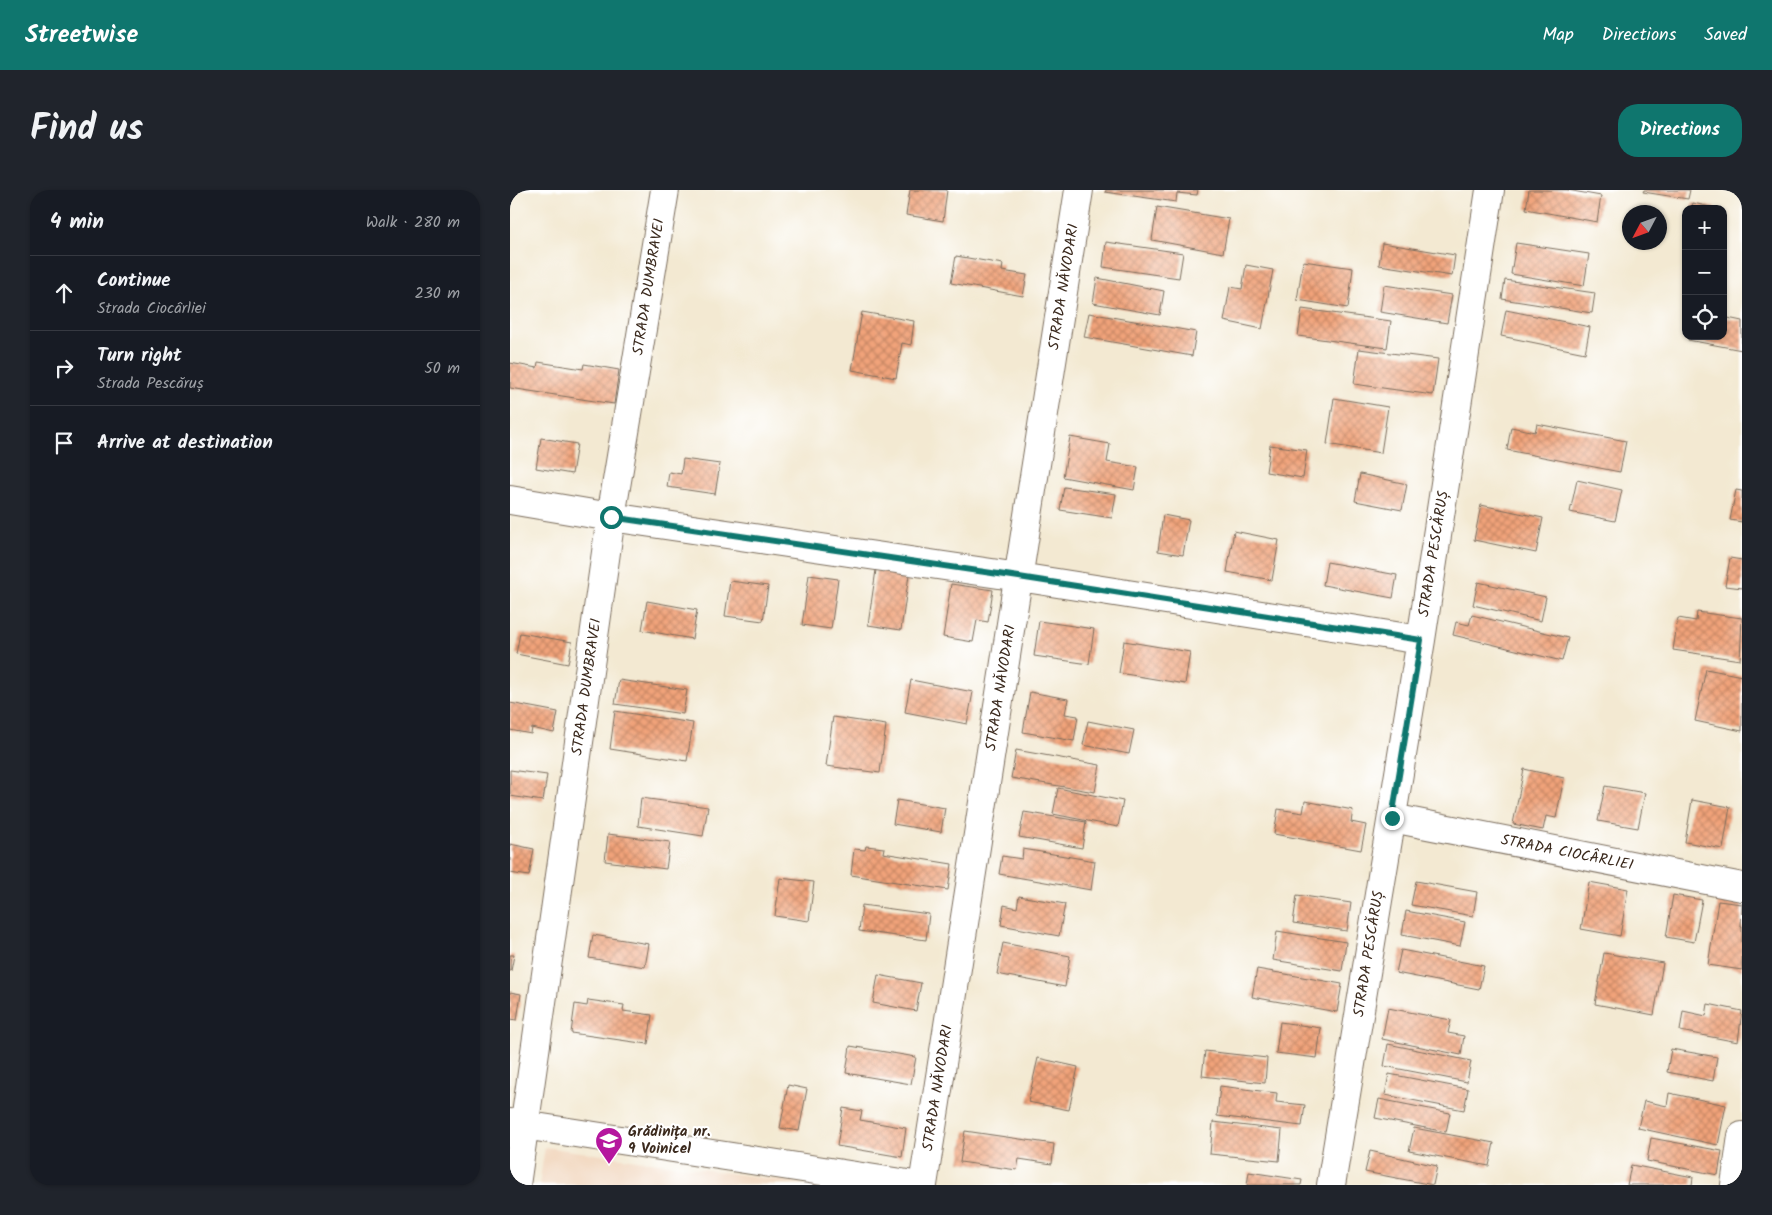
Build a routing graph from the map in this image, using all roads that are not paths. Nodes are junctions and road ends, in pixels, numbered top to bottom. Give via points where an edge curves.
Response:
1 (665, 190) edge
2 (1079, 190) edge
3 (1490, 190) edge
4 (510, 500) edge
5 (611, 517) junction
6 (1019, 577) junction
7 (1421, 640) junction
8 (1392, 818) junction
9 (1742, 887) edge
10 (518, 1125) edge
11 (1742, 1136) edge
12 (516, 1185) edge
13 (914, 1185) edge
14 (923, 1185) edge
15 (1331, 1185) edge
16 (1734, 1185) edge

1 - 5 street, STRADA DUMBRAVEI
2 - 6 street, STRADA NĂVODARI
3 - 7 street, STRADA PESCĂRUȘ
4 - 5 street
5 - 6 street
5 - 10 street, STRADA DUMBRAVEI
6 - 7 street
6 - 14 street, STRADA NĂVODARI
7 - 8 street, STRADA PESCĂRUȘ
8 - 9 street, STRADA CIOCÂRLIEI
8 - 15 street, STRADA PESCĂRUȘ
10 - 12 street, STRADA DUMBRAVEI
10 - 13 street
11 - 16 street

